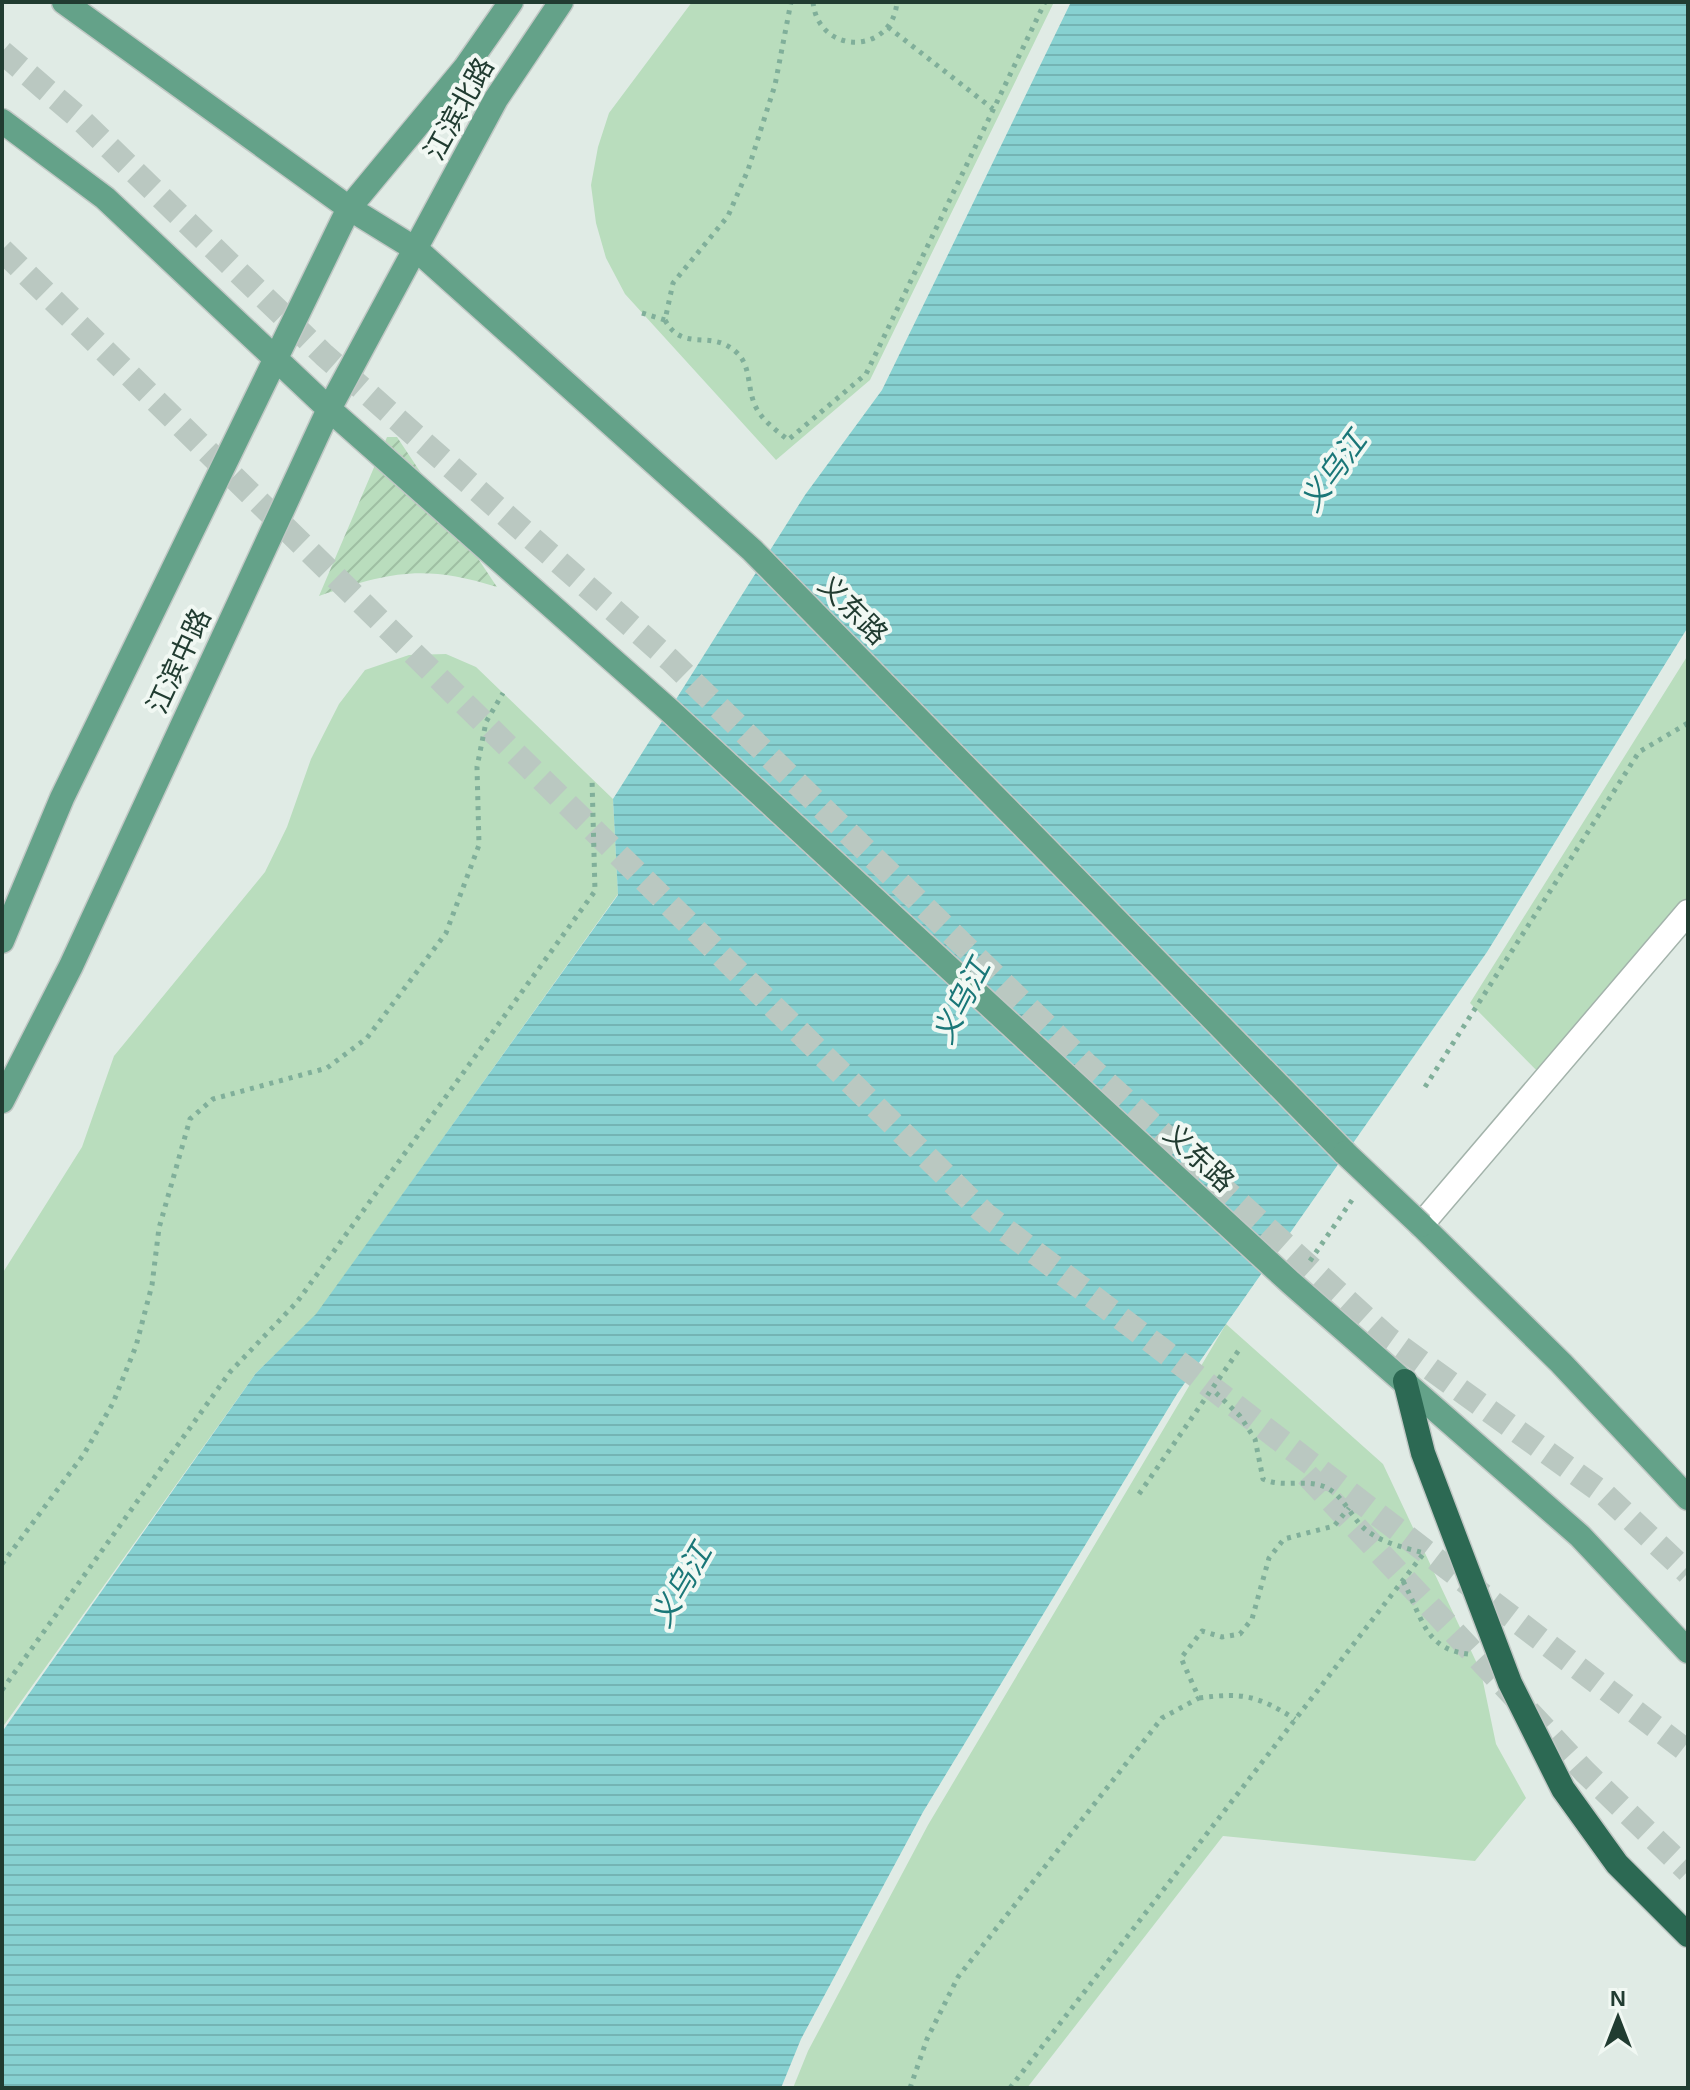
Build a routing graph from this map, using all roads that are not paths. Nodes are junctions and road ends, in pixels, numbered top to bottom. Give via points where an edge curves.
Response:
1 (64, 2) edge
2 (511, 2) edge
3 (561, 2) edge
4 (2, 121) edge
5 (349, 208) junction
6 (417, 250) junction
7 (275, 359) junction
8 (329, 409) junction
9 (1688, 912) edge
10 (2, 941) edge
11 (2, 1101) edge
12 (1421, 1225) junction
13 (1405, 1381) junction
14 (1688, 1498) edge
15 (1688, 1651) edge
16 (1688, 1935) edge

1 - 5 main road, 义东路
2 - 5 main road, 江滨北路 via 465,68
3 - 6 main road, 江滨北路 via 496,99
4 - 7 main road, 义东路 via 105,198
5 - 6 main road, 义东路
5 - 7 main road, 江滨中路
6 - 8 main road, 江滨中路
6 - 12 main road, 义东路, bridge via 752,550
7 - 8 main road, 义东路
7 - 10 main road, 江滨中路 via 62,798
8 - 11 main road, 江滨中路 via 71,966
8 - 13 main road, 义东路 via 1297,1276
9 - 12 street
12 - 14 main road, 义东路
13 - 15 main road, 义东路 via 1580,1536
13 - 16 highway via 1423,1453 1510,1683 1563,1789 1617,1864

